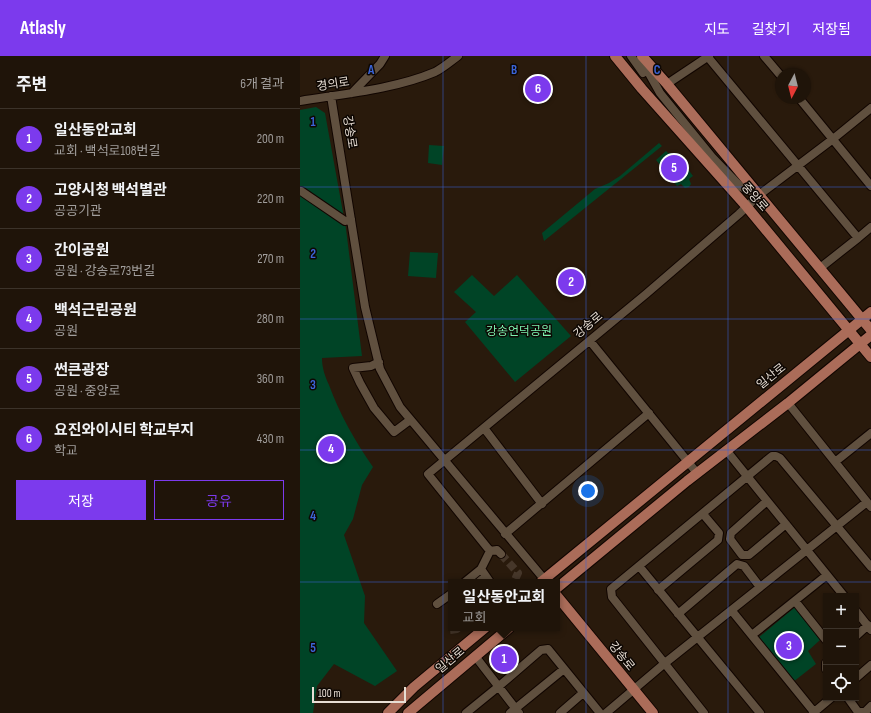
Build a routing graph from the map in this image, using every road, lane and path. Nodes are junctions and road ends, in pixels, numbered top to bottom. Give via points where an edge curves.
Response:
1 (385, 56) edge
2 (458, 56) edge
3 (615, 56) edge
4 (630, 56) edge
5 (641, 56) edge
6 (708, 56) edge
7 (764, 56) edge
8 (775, 69) edge
9 (667, 84) junction
10 (352, 93) junction
11 (331, 96) junction
12 (300, 101) edge
13 (804, 104) edge
14 (871, 108) edge
15 (673, 124) junction
16 (833, 140) junction
17 (798, 166) junction
18 (871, 186) edge
19 (301, 191) dead end
20 (759, 195) junction
21 (747, 207) junction
22 (351, 219) junction
23 (871, 227) edge
24 (858, 238) junction
25 (820, 268) junction
26 (871, 312) edge
27 (862, 319) junction
28 (849, 329) junction
29 (871, 330) edge
30 (871, 335) edge
31 (590, 341) junction
32 (860, 344) junction
33 (871, 357) edge
34 (379, 362) junction
35 (788, 404) junction
36 (649, 413) junction
37 (410, 420) junction
38 (484, 428) junction
39 (870, 437) edge
40 (726, 450) junction
41 (444, 460) junction
42 (688, 461) junction
43 (835, 462) junction
44 (697, 473) junction
45 (748, 477) junction
46 (767, 501) junction
47 (542, 504) junction
48 (869, 505) edge
49 (705, 512) junction
50 (786, 524) junction
51 (837, 526) junction
52 (506, 534) junction
53 (807, 550) junction
54 (490, 551) junction
55 (501, 554) tunnel mouth
56 (639, 566) junction
57 (871, 568) edge
58 (481, 569) junction
59 (827, 575) junction
60 (469, 579) edge
61 (488, 579) edge
62 (541, 579) edge
63 (545, 579) edge
64 (560, 586) edge
65 (760, 588) junction
66 (658, 590) junction
67 (842, 593) edge
68 (448, 596) edge
69 (560, 600) edge
70 (795, 601) junction
71 (437, 604) dead end
72 (732, 611) junction
73 (678, 614) junction
74 (859, 615) edge
75 (869, 627) edge
76 (481, 631) edge
77 (505, 631) edge
78 (859, 634) edge
79 (752, 636) junction
80 (823, 636) edge
81 (698, 638) junction
82 (475, 656) junction
83 (665, 663) junction
84 (871, 666) edge
85 (564, 669) junction
86 (859, 676) edge
87 (498, 687) junction
88 (634, 690) junction
89 (583, 693) junction
90 (827, 701) edge
91 (850, 701) edge
92 (868, 709) edge
93 (515, 712) edge
94 (813, 712) edge
95 (388, 713) edge
96 (408, 713) edge
97 (466, 713) edge
98 (560, 713) edge
99 (600, 713) edge
100 (606, 713) edge
101 (653, 713) edge
102 (704, 713) edge
103 (760, 713) edge

1 - 10 street
2 - 10 street, 경의로 via 437,71 415,79
3 - 15 main road, 중앙로
4 - 15 street via 650,83
5 - 9 main road, 중앙로
5 - 20 street via 660,93 712,157 741,187
6 - 9 street
6 - 17 street
7 - 8 street
9 - 20 main road, 중앙로
10 - 11 street, 경의로
11 - 12 street, 경의로
11 - 22 street, 강송로
13 - 16 street
14 - 16 street, 강송로
15 - 21 main road, 중앙로
16 - 17 street, 강송로
16 - 18 street
17 - 20 street, 강송로
17 - 24 street
19 - 22 street via 345,221
20 - 21 street, 강송로
20 - 25 main road, 중앙로
21 - 28 main road, 중앙로
21 - 31 street, 강송로
22 - 34 street, 강송로 via 365,307
23 - 24 street
24 - 25 street
25 - 27 main road, 중앙로
26 - 27 main road, 일산로
27 - 28 main road, 일산로
27 - 29 main road, 중앙로
28 - 32 main road, 중앙로
28 - 42 main road, 일산로
30 - 32 main road
31 - 36 street
31 - 38 street, 강송로
32 - 33 main road, 중앙로
32 - 35 main road
34 - 37 street, 강송로 via 400,408
34 - 37 street via 371,366 353,368 374,408 394,432
35 - 40 main road
35 - 43 street
36 - 42 street
36 - 47 street
37 - 41 street, 강송로
38 - 41 street, 강송로
38 - 47 street
39 - 43 street
40 - 44 main road
40 - 45 street
41 - 52 street, 강송로
41 - 54 street via 428,474
42 - 44 street
42 - 63 main road, 일산로
43 - 48 street
44 - 64 main road
45 - 46 street
45 - 49 street
45 - 51 street via 772,456 780,458
46 - 50 street
46 - 50 street via 731,533 730,539 742,555 749,555
47 - 52 street
48 - 51 street
49 - 56 street
49 - 66 street via 719,533 718,540
50 - 53 street
51 - 53 street
51 - 57 street
52 - 62 street, 강송로
53 - 59 street
53 - 65 street
54 - 55 street via 497,550
54 - 58 street
56 - 66 street
56 - 83 street via 612,589 612,597
58 - 60 street
58 - 61 street
59 - 67 street
59 - 70 street
65 - 72 street
65 - 73 street via 744,566 737,564
66 - 73 street
68 - 71 street
69 - 88 main road, 강송로
70 - 79 street
70 - 80 street
72 - 79 street
72 - 81 street
73 - 81 street
74 - 75 street
75 - 78 street
76 - 95 main road, 일산로 via 414,687
77 - 82 main road, 일산로
79 - 94 street
81 - 83 street
81 - 103 street
82 - 87 street
82 - 96 main road, 일산로
83 - 88 street
83 - 102 street
84 - 86 street
85 - 87 street via 548,649 544,649
85 - 89 street
85 - 93 street
87 - 93 street
87 - 97 street
88 - 100 street
88 - 101 main road, 강송로
89 - 98 street
89 - 99 street
90 - 94 street
91 - 92 street via 858,712

